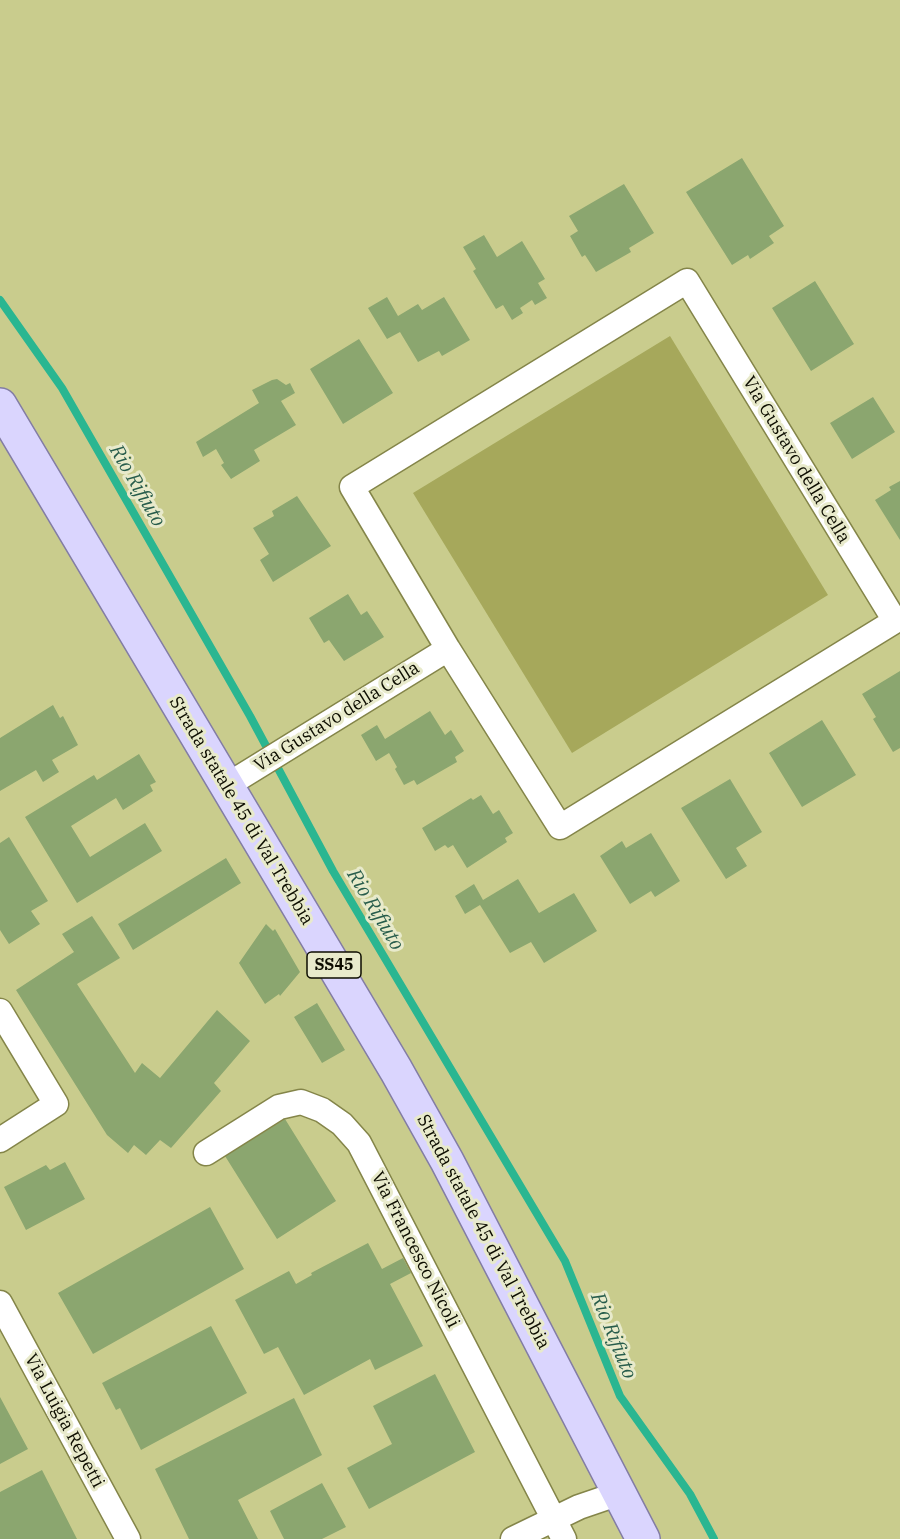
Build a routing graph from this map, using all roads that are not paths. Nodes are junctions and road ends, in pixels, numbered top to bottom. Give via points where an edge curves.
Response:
1 (0, 405) edge
2 (448, 649) junction
3 (226, 786) junction
4 (0, 1011) edge
5 (0, 1140) edge
6 (206, 1153) dead end
7 (0, 1303) edge
8 (620, 1493) junction
9 (558, 1529) edge
10 (128, 1539) edge
11 (513, 1539) edge
12 (643, 1539) edge

1 - 3 main road, Strada statale 45 di Val Trebbia / SS45
2 - 2 street, Via Gustavo della Cella via 352,487 687,281 895,621 560,827
2 - 3 street, Via Gustavo della Cella
3 - 8 main road, Strada statale 45 di Val Trebbia / SS45 via 430,1131
4 - 5 street via 57,1104
6 - 9 street, Via Francesco Nicoli via 279,1107 301,1102 342,1124 359,1143
7 - 10 street, Via Luigia Repetti
8 - 9 street via 579,1507
8 - 12 main road, Strada statale 45 di Val Trebbia / SS45
9 - 11 street

